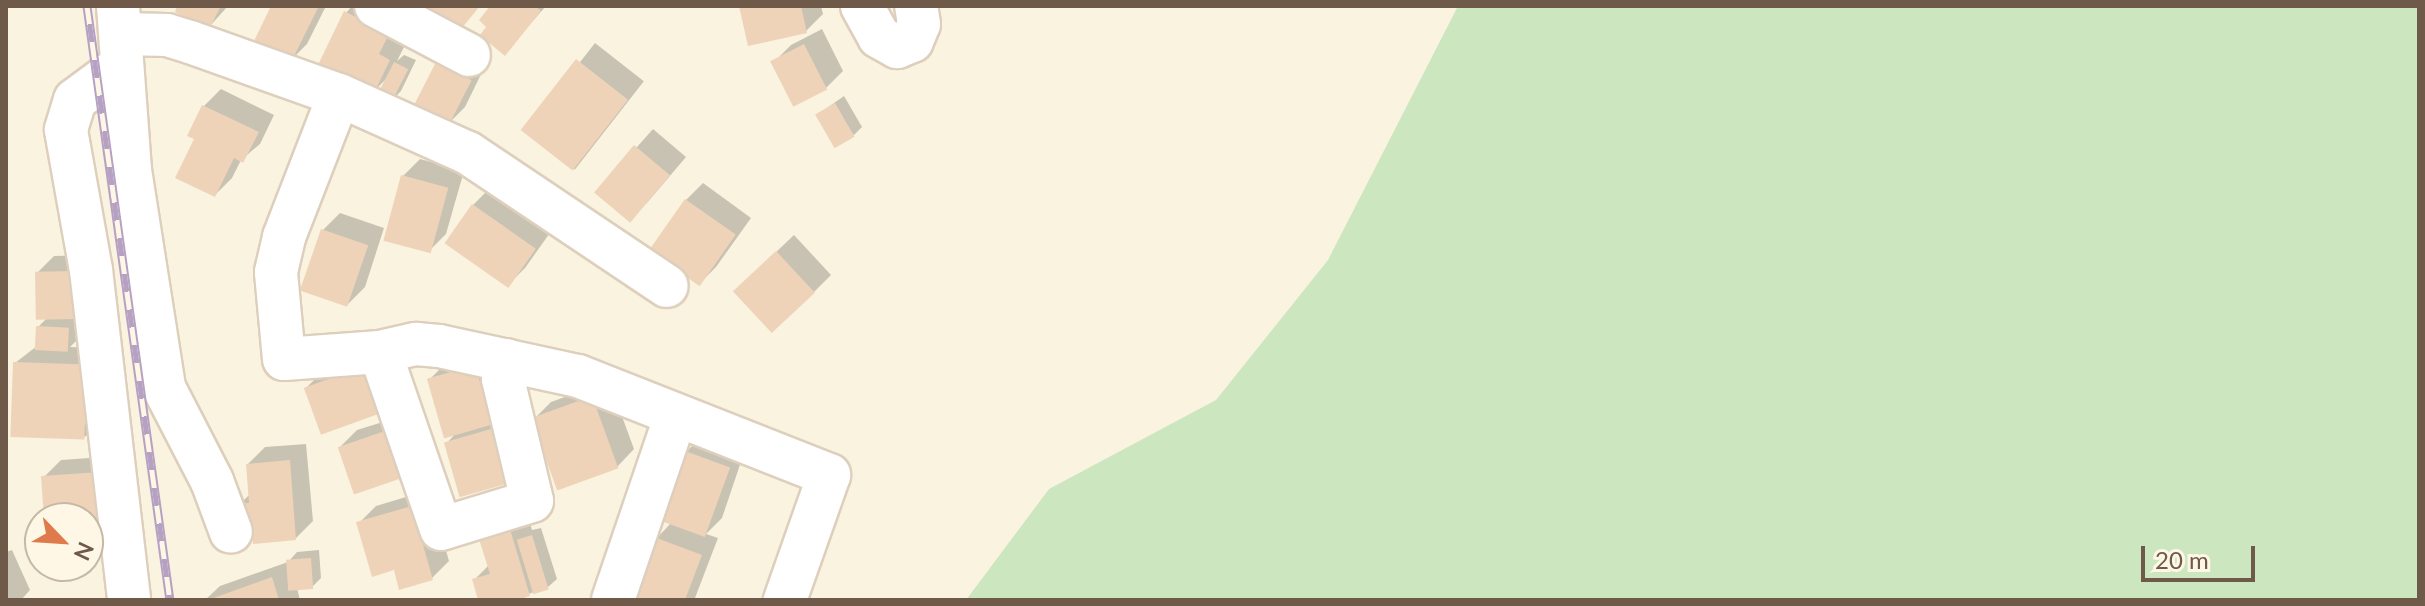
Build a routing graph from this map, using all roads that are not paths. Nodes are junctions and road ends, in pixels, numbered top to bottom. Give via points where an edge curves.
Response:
1 (376, 6) edge
2 (862, 6) edge
3 (916, 6) edge
4 (121, 35) edge
5 (469, 55) dead end
6 (339, 95) junction
7 (667, 286) dead end
8 (380, 352) junction
9 (506, 360) junction
10 (676, 415) junction
11 (231, 532) dead end
12 (117, 596) edge
13 (613, 600) edge
14 (785, 600) edge

1 - 5 street
2 - 3 street via 879,37 897,47 912,41 919,24
4 - 6 street via 167,35
4 - 11 street via 130,170 164,388 212,481
4 - 12 street via 75,100 66,130 91,270
6 - 7 street via 468,153
6 - 8 street via 284,237 276,272 284,359
8 - 9 street via 416,344
8 - 9 street via 441,529 532,501 503,379
9 - 10 street via 578,376
10 - 13 street
10 - 14 street via 829,475

